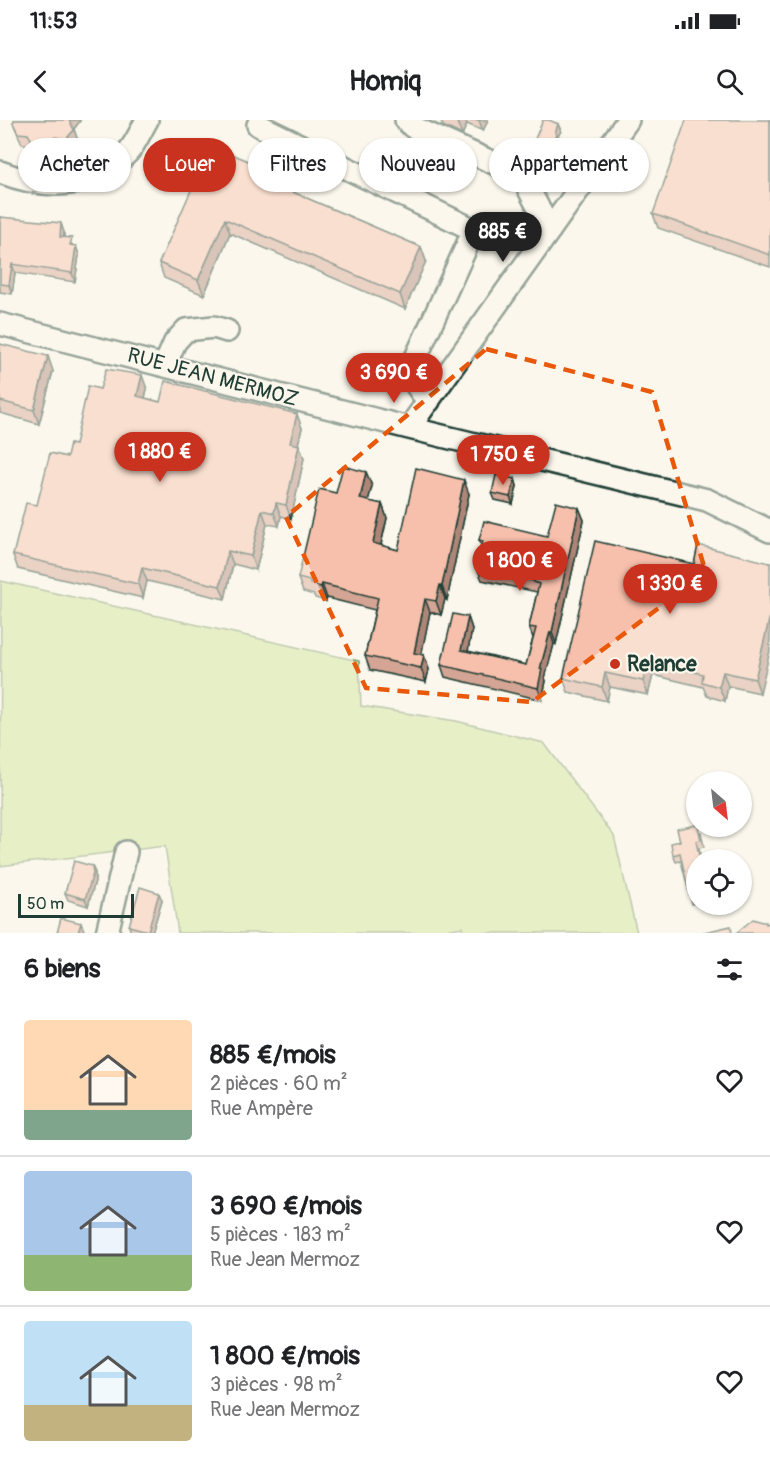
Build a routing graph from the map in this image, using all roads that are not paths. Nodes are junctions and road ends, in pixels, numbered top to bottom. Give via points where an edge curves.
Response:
1 (147, 120) edge
2 (406, 120) edge
3 (628, 120) edge
4 (258, 125) dead end
5 (0, 172) edge
6 (550, 230) junction
7 (0, 324) edge
8 (227, 331) dead end
9 (165, 365) junction
10 (429, 401) junction
11 (409, 428) junction
12 (770, 531) edge
13 (126, 852) dead end
14 (107, 933) edge

1 - 5 street via 129,151 102,174 76,183 39,184
2 - 6 street via 525,182
3 - 6 street
4 - 10 street via 474,230 413,364 412,377
6 - 10 street
7 - 9 street, RUE JEAN MERMOZ
8 - 9 street via 214,327 186,330 175,342
9 - 11 street, RUE JEAN MERMOZ
10 - 11 street
11 - 12 street, RUE JEAN MERMOZ via 707,500
13 - 14 street

